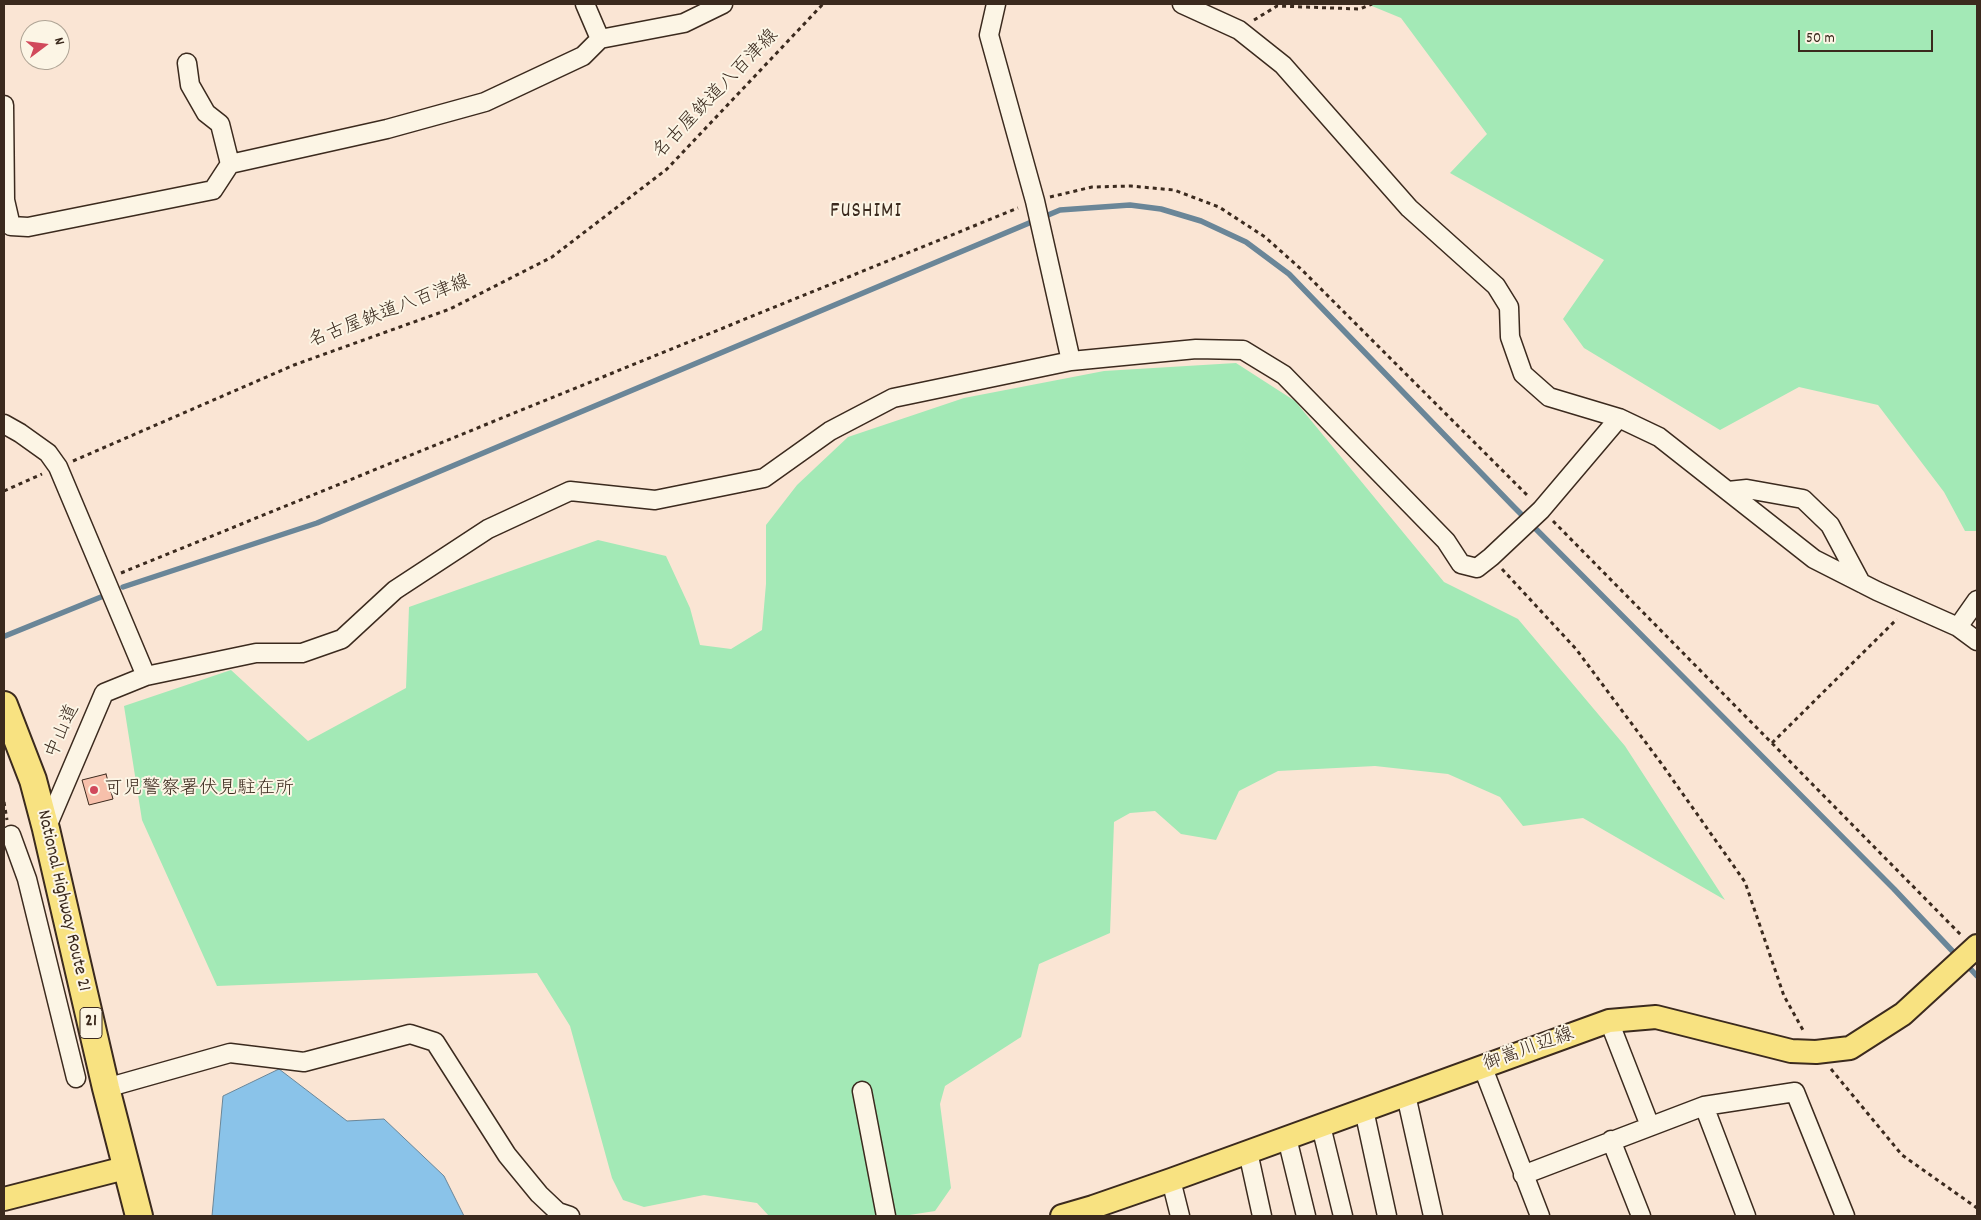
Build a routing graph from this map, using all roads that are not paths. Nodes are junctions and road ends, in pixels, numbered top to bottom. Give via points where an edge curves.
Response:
1 (585, 4) edge
2 (723, 4) edge
3 (996, 4) edge
4 (1182, 4) edge
5 (600, 39) junction
6 (187, 63) dead end
7 (4, 105) edge
8 (230, 164) junction
9 (1071, 361) junction
10 (1619, 418) junction
11 (4, 424) edge
12 (1728, 491) junction
13 (1862, 583) junction
14 (1977, 600) edge
15 (1958, 627) junction
16 (1977, 641) edge
17 (146, 676) junction
18 (4, 705) edge
19 (46, 829) junction
20 (11, 835) dead end
21 (1970, 952) edge
22 (1609, 1021) junction
23 (1483, 1068) junction
24 (76, 1078) dead end
25 (106, 1088) junction
26 (862, 1091) dead end
27 (1406, 1095) junction
28 (1704, 1106) junction
29 (1364, 1110) junction
30 (1321, 1126) junction
31 (1650, 1126) junction
32 (1287, 1138) junction
33 (1611, 1140) junction
34 (1248, 1152) junction
35 (125, 1168) junction
36 (1523, 1175) junction
37 (1171, 1180) junction
38 (4, 1199) edge
39 (1094, 1212) edge
40 (139, 1216) edge
41 (570, 1216) edge
42 (886, 1216) edge
43 (1062, 1216) edge
44 (1180, 1216) edge
45 (1262, 1216) edge
46 (1306, 1216) edge
47 (1342, 1216) edge
48 (1387, 1216) edge
49 (1433, 1216) edge
50 (1540, 1216) edge
51 (1641, 1216) edge
52 (1746, 1216) edge
53 (1845, 1216) edge

1 - 5 street
2 - 5 street via 684,22
3 - 9 street via 989,35 1035,201
4 - 10 street via 1239,30 1283,65 1409,208 1496,286 1509,307 1510,337 1523,374 1549,397
5 - 8 street via 583,56 485,102 386,129
6 - 8 street via 190,85 206,113 220,124
7 - 8 street via 5,200 11,226 28,228 213,190
9 - 10 street, 中山道 via 1196,349 1243,350 1284,375 1446,541 1462,564 1477,568 1541,510
9 - 17 street, 中山道 via 894,398 830,431 764,478 655,500 570,491 472,539 395,590 342,639 302,653 256,653
10 - 12 street via 1660,437
11 - 17 street via 48,453 58,467
12 - 13 street via 1814,559
12 - 13 street via 1747,489 1803,499 1830,525
13 - 15 street
14 - 15 street
15 - 16 street
17 - 19 street, 中山道 via 104,694
18 - 19 highway, National Highway Route 21 / 21 via 33,780
19 - 25 highway, National Highway Route 21 / 21
20 - 24 street via 27,880
21 - 22 main road, 御嵩川辺線 via 1902,1014 1850,1048 1791,1051 1656,1017
22 - 23 main road, 御嵩川辺線
22 - 31 street
23 - 27 main road, 御嵩川辺線
23 - 36 street
25 - 35 highway, National Highway Route 21 / 21
25 - 41 street via 230,1053 304,1062 410,1034 435,1042 507,1155 539,1194 558,1212
26 - 42 street
27 - 29 main road, 御嵩川辺線
27 - 49 street
28 - 31 street
28 - 52 street
28 - 53 street via 1796,1092
29 - 30 main road, 御嵩川辺線
29 - 48 street
30 - 32 main road, 御嵩川辺線
30 - 47 street
31 - 33 street
32 - 34 main road, 御嵩川辺線
32 - 46 street
33 - 36 street
33 - 51 street
34 - 37 main road, 御嵩川辺線
34 - 45 street
35 - 38 main road
35 - 40 highway, National Highway Route 21 / 21
36 - 50 street
37 - 39 main road, 御嵩川辺線
37 - 44 street
39 - 43 main road, 御嵩川辺線

